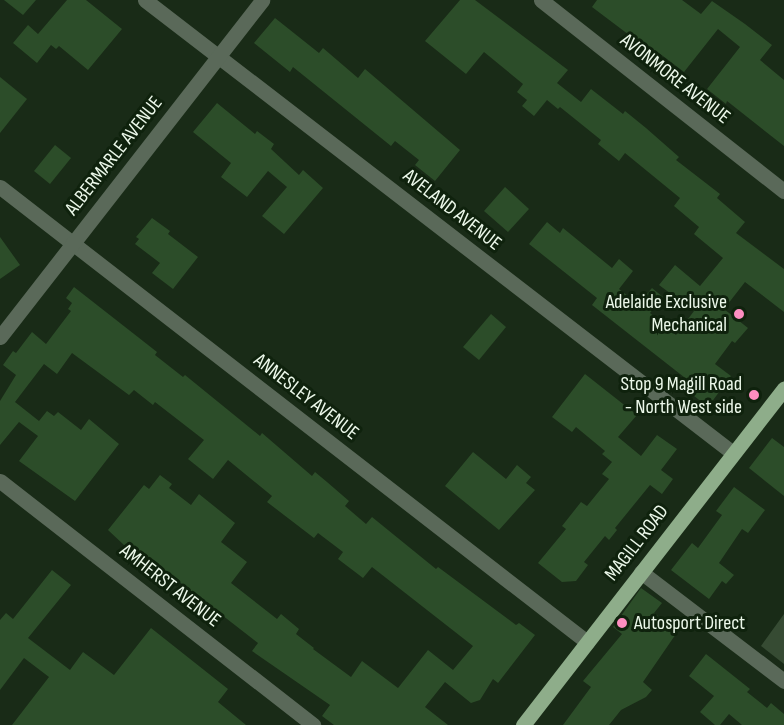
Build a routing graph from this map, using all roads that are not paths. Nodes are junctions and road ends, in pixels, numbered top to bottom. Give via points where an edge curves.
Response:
1 (145, 0) edge
2 (262, 0) edge
3 (541, 0) edge
4 (218, 56) junction
5 (0, 187) edge
6 (784, 191) edge
7 (73, 243) junction
8 (0, 337) edge
9 (784, 388) edge
10 (733, 453) junction
11 (0, 481) edge
12 (641, 572) junction
13 (587, 642) junction
14 (784, 681) edge
15 (313, 725) edge
16 (523, 725) edge

1 - 4 street, AVELAND AVENUE
2 - 4 street, ALBERMARLE AVENUE
3 - 6 street, AVONMORE AVENUE
4 - 7 street, ALBERMARLE AVENUE
4 - 10 street, AVELAND AVENUE
5 - 7 street, ANNESLEY AVENUE
7 - 8 street, ALBERMARLE AVENUE
7 - 13 street, ANNESLEY AVENUE
9 - 10 main road, MAGILL ROAD
10 - 12 main road, MAGILL ROAD
11 - 15 street, AMHERST AVENUE
12 - 13 main road, MAGILL ROAD
12 - 14 street
13 - 16 main road, MAGILL ROAD

